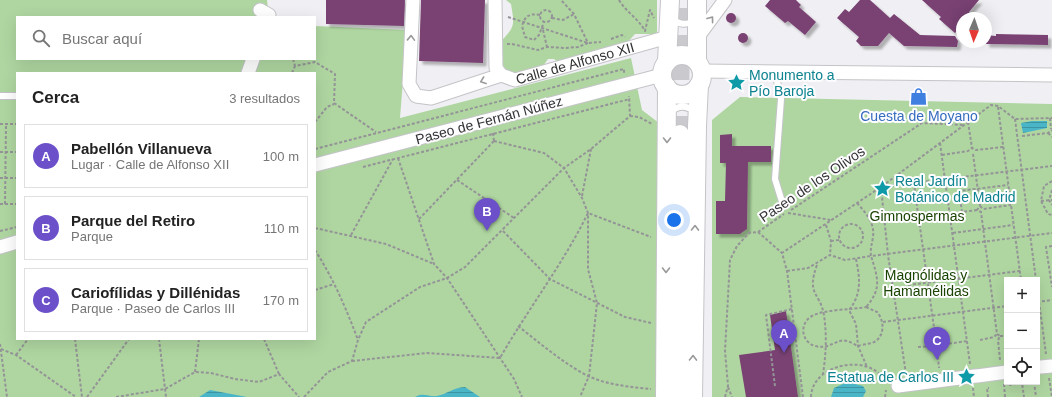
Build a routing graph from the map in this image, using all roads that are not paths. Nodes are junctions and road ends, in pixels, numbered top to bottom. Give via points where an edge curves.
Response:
1 (412, 0) edge
2 (495, 0) edge
3 (725, 0) edge
4 (697, 8) edge
5 (665, 12) edge
6 (668, 37) junction
7 (697, 38) junction
8 (253, 60) edge
9 (248, 72) edge
10 (775, 72) junction
11 (699, 73) junction
12 (501, 75) junction
13 (665, 75) junction
14 (1052, 75) edge
15 (0, 96) edge
16 (16, 96) edge
17 (697, 116) junction
18 (667, 117) junction
19 (680, 134) tunnel mouth
20 (316, 165) edge
21 (783, 205) dead end
22 (16, 242) edge
23 (0, 247) edge
24 (680, 360) junction
25 (1004, 372) edge
26 (903, 386) road end
27 (660, 393) edge
28 (678, 397) edge
29 (681, 397) edge
30 (693, 397) edge

12 -> 1 street, Calle de Alfonso XII via 431,98 416,96 409,84
2 - 12 street via 496,68
7 -> 3 street
4 - 5 lane via 691,22 683,24 677,23
4 - 7 main road
5 - 6 main road
6 - 12 street, Calle de Alfonso XII via 515,80
6 - 13 main road
7 - 11 main road
8 - 9 street
10 - 11 street
10 - 14 street
10 - 21 lane via 781,99 775,179
11 - 13 main road via 691,57 681,55 673,57
11 - 13 main road via 691,92 682,94 674,93
11 - 17 main road
13 - 18 main road
13 - 20 street, Paseo de Fernán Núñez
15 - 16 lane
17 - 18 lane via 694,110 688,107 678,107
30 -> 17 main road
18 -> 27 main road
19 - 24 main road
22 - 23 street
24 - 28 main road
24 - 29 main road
25 - 26 street

